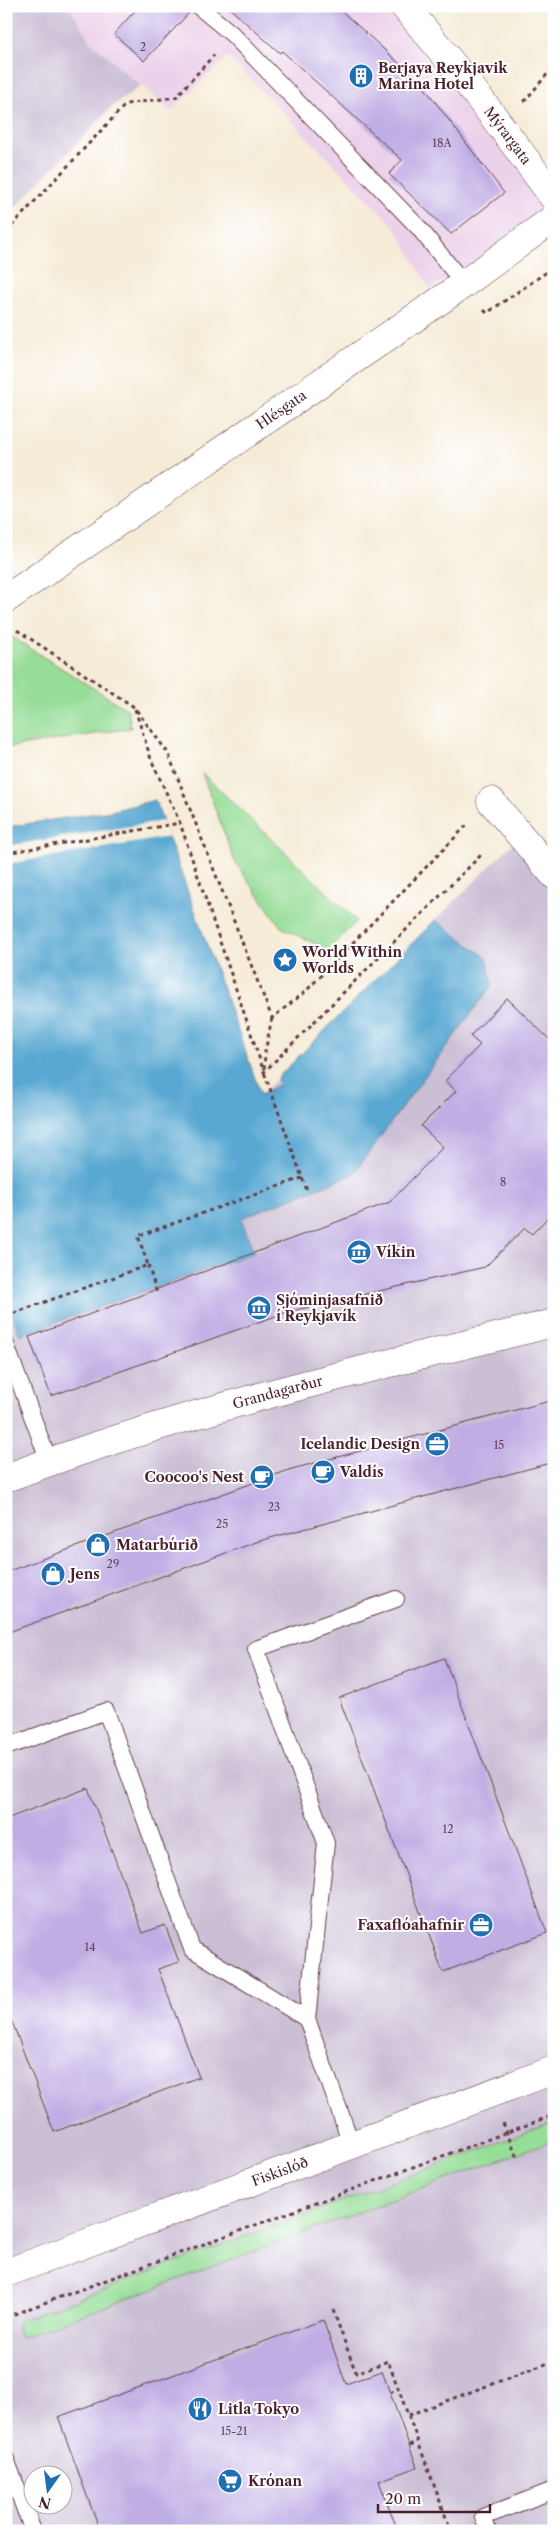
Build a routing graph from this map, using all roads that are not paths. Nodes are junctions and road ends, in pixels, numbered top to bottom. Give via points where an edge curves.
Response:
1 (198, 6) edge
2 (404, 6) edge
3 (554, 198) edge
4 (554, 218) edge
5 (464, 284) junction
6 (6, 599) edge
7 (491, 801) road end
8 (551, 866) edge
9 (554, 1323) edge
10 (6, 1345) edge
11 (49, 1462) junction
12 (6, 1478) edge
13 (396, 1599) dead end
14 (6, 1747) edge
15 (307, 2019) junction
16 (554, 2070) edge
17 (352, 2146) junction
18 (6, 2273) edge
19 (6, 2459) edge
20 (554, 2490) edge
21 (33, 2531) edge
22 (488, 2531) edge

1 - 5 lane via 232,34 419,228
2 - 3 street, Mýrargata via 500,123
4 - 5 street, Hlésgata
5 - 6 street, Hlésgata
7 - 8 street
9 - 11 street, Grandagarður via 262,1395
10 - 11 lane
11 - 12 street, Grandagarður
13 - 15 lane via 256,1649 326,1842
14 - 15 lane via 106,1711 192,1949
15 - 17 lane
16 - 17 street, Fiskislóð
17 - 18 street, Fiskislóð
19 - 21 lane
20 - 22 lane via 483,2517

